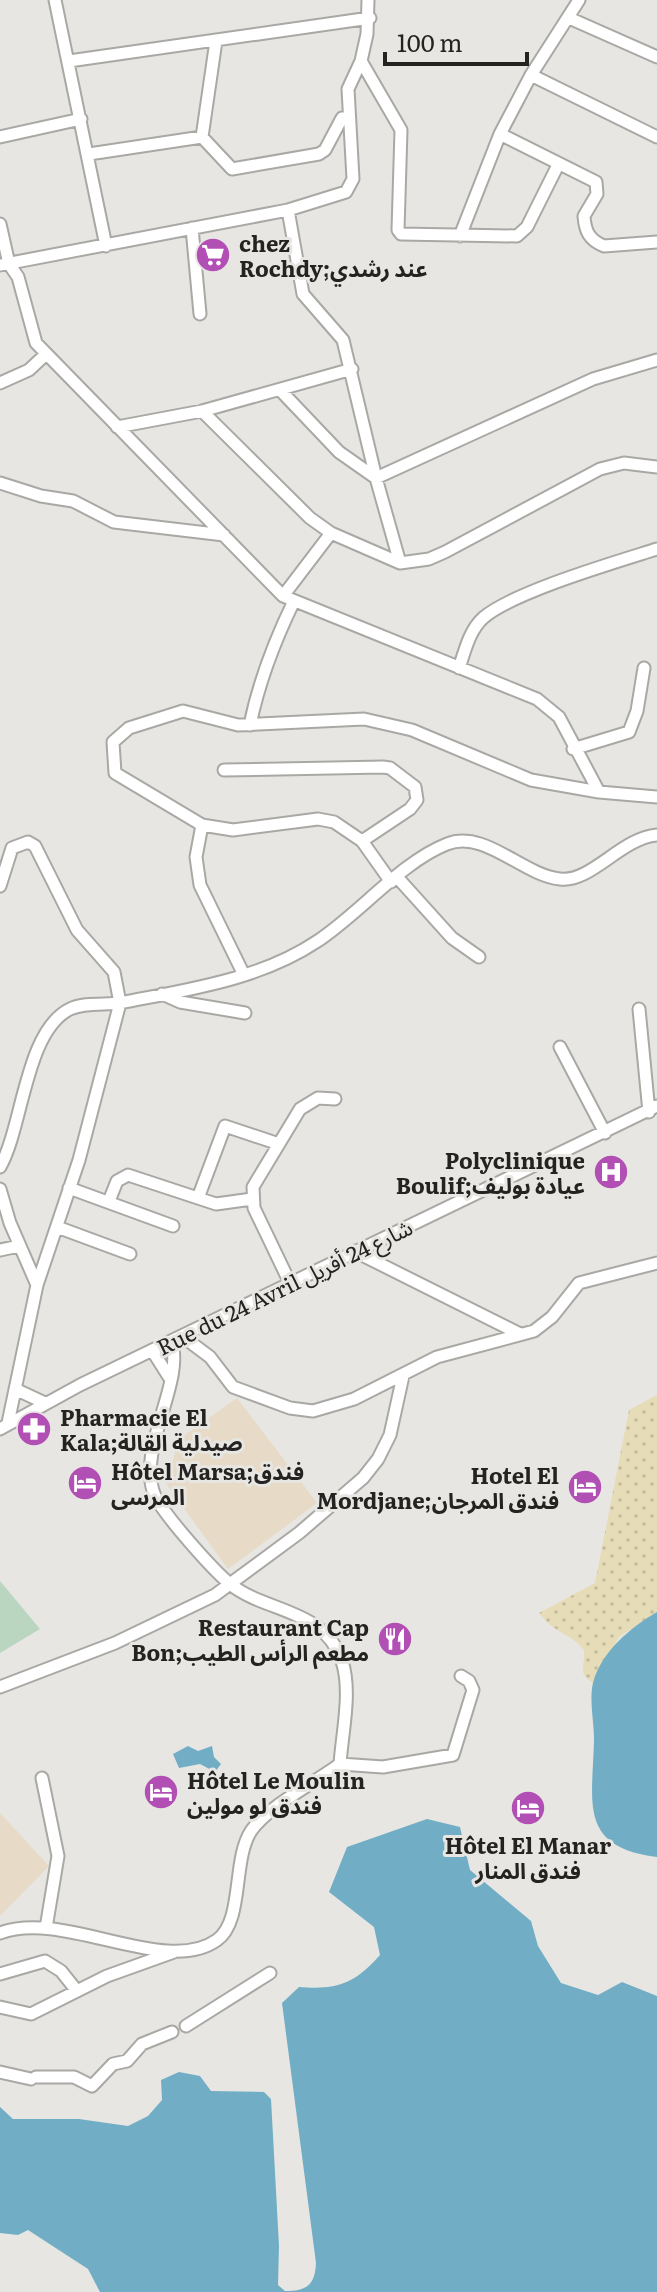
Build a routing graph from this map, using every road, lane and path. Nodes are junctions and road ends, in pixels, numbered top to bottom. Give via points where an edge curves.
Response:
1 (55, 0) edge
2 (368, 0) edge
3 (579, 0) edge
4 (370, 18) junction
5 (569, 18) junction
6 (216, 41) junction
7 (657, 57) edge
8 (69, 61) junction
9 (361, 61) junction
10 (531, 75) junction
11 (348, 117) junction
12 (81, 119) junction
13 (500, 134) junction
14 (0, 137) edge
15 (202, 137) junction
16 (657, 137) edge
17 (89, 154) junction
18 (558, 165) junction
19 (288, 210) junction
20 (0, 224) edge
21 (192, 228) junction
22 (460, 236) junction
23 (657, 242) edge
24 (106, 246) junction
25 (4, 264) edge
26 (200, 314) dead end
27 (45, 355) junction
28 (657, 360) edge
29 (352, 369) junction
30 (0, 383) edge
31 (281, 391) junction
32 (202, 411) junction
33 (117, 427) junction
34 (657, 467) edge
35 (376, 478) junction
36 (0, 483) edge
37 (331, 533) junction
38 (224, 535) junction
39 (657, 549) edge
40 (400, 563) junction
41 (289, 599) junction
42 (459, 668) junction
43 (644, 668) dead end
44 (250, 725) junction
45 (573, 749) junction
46 (224, 770) dead end
47 (599, 792) junction
48 (657, 797) edge
49 (202, 825) junction
50 (657, 835) edge
51 (362, 841) junction
52 (394, 880) junction
53 (0, 886) edge
54 (479, 957) dead end
55 (244, 975) junction
56 (162, 994) junction
57 (120, 1003) junction
58 (639, 1009) dead end
59 (245, 1013) dead end
60 (560, 1047) dead end
61 (335, 1099) dead end
62 (653, 1109) edge
63 (605, 1133) junction
64 (279, 1144) junction
65 (0, 1167) edge
66 (69, 1188) junction
67 (0, 1189) edge
68 (198, 1198) junction
69 (252, 1199) junction
70 (109, 1201) junction
71 (173, 1226) dead end
72 (57, 1227) junction
73 (19, 1246) junction
74 (0, 1250) edge
75 (354, 1251) junction
76 (130, 1254) dead end
77 (657, 1263) edge
78 (290, 1283) junction
79 (37, 1285) junction
80 (520, 1334) junction
81 (176, 1339) junction
82 (152, 1350) junction
83 (403, 1376) junction
84 (169, 1377) junction
85 (15, 1389) junction
86 (45, 1403) junction
87 (4, 1426) edge
88 (231, 1585) junction
89 (461, 1676) dead end
90 (0, 1687) edge
91 (340, 1764) junction
92 (42, 1778) dead end
93 (46, 1928) junction
94 (0, 1933) edge
95 (174, 1952) junction
96 (270, 1973) dead end
97 (0, 1974) edge
98 (77, 1991) junction
99 (0, 2007) edge
100 (186, 2026) dead end
101 (172, 2032) dead end
102 (0, 2072) edge

1 - 8 street
2 - 4 street
3 - 5 street
4 - 6 street
4 - 9 street
5 - 7 street
5 - 10 street
6 - 8 street
6 - 15 street
8 - 12 street
9 - 11 street via 348,89
9 - 22 street via 401,130 398,230 411,236
10 - 13 street
10 - 16 street
11 - 15 street via 342,118 319,154 232,169
11 - 19 street via 352,186 338,196
12 - 14 street
12 - 17 street
13 - 18 street
13 - 22 street
15 - 17 street
17 - 24 street
18 - 22 street via 523,232 512,238
18 - 23 street via 598,185 584,216 596,243
19 - 21 street
19 - 29 street via 303,294 343,340
20 - 25 street
21 - 24 street
21 - 26 street
24 - 25 street
25 - 27 street via 18,277 32,335
27 - 30 street via 29,370
27 - 33 street
28 - 35 street via 593,379
29 - 31 street
29 - 35 street
31 - 32 street
31 - 35 street via 339,452
32 - 33 street
32 - 37 street
33 - 38 street
34 - 40 street via 624,463 600,469 445,552
35 - 40 street
36 - 38 street via 73,501 114,522
37 - 40 street
37 - 41 street
38 - 41 street
39 - 42 street via 498,608 472,632
41 - 42 street
41 - 44 street
42 - 45 street via 550,708
43 - 45 street via 629,732
44 - 47 street via 334,719 391,722 531,780
44 - 49 street via 183,711 129,728 113,742 112,766 122,779
45 - 47 street
46 - 51 street via 390,768 415,787 417,800
47 - 48 street
49 - 51 street via 233,830 318,819 334,822
49 - 55 street via 196,857 200,885
50 - 52 street via 624,846 582,876 563,880 459,840
51 - 52 street
52 - 54 street via 452,938
52 - 55 street via 314,944
53 - 57 street via 12,848 28,842 35,846 77,930 114,972
55 - 56 street
56 - 57 street
56 - 59 street
57 - 65 street via 76,1007 53,1023 22,1091 9,1152
57 - 66 street
58 - 62 street
60 - 63 street
61 - 64 street via 308,1101
62 - 63 street, Rue du 24 Avril شارع 24 أفريل
63 - 75 street, Rue du 24 Avril شارع 24 أفريل
64 - 68 street via 225,1126
64 - 69 street via 253,1187
66 - 70 street
66 - 72 street
67 - 73 street
68 - 69 street via 221,1205
68 - 70 street via 128,1175 117,1181
69 - 78 street
70 - 71 street
72 - 76 street
72 - 79 street
73 - 74 street
73 - 79 street
75 - 78 street, Rue du 24 Avril شارع 24 أفريل
75 - 80 street
77 - 80 street via 579,1283 542,1327
78 - 81 street, Rue du 24 Avril شارع 24 أفريل
79 - 85 street
80 - 83 street via 437,1357
81 - 82 street, Rue du 24 Avril شارع 24 أفريل
81 - 83 street via 210,1357 233,1387 299,1410 340,1403
81 - 84 street
82 - 84 street
82 - 86 street, Rue du 24 Avril شارع 24 أفريل
83 - 88 street via 390,1435 371,1468
84 - 88 street via 152,1457 152,1488 163,1510
85 - 86 street
85 - 87 street
86 - 87 street, Rue du 24 Avril شارع 24 أفريل
88 - 90 street via 115,1643
88 - 91 street via 310,1622 336,1650 345,1678
89 - 91 street via 473,1690 453,1755 383,1767
91 - 95 street via 251,1831 223,1934 205,1946
92 - 93 street via 58,1856
93 - 94 street
93 - 95 street
95 - 98 street
96 - 100 street
97 - 98 street via 45,1961
98 - 99 street via 31,2014
101 - 102 street via 142,2044 92,2086 74,2077

